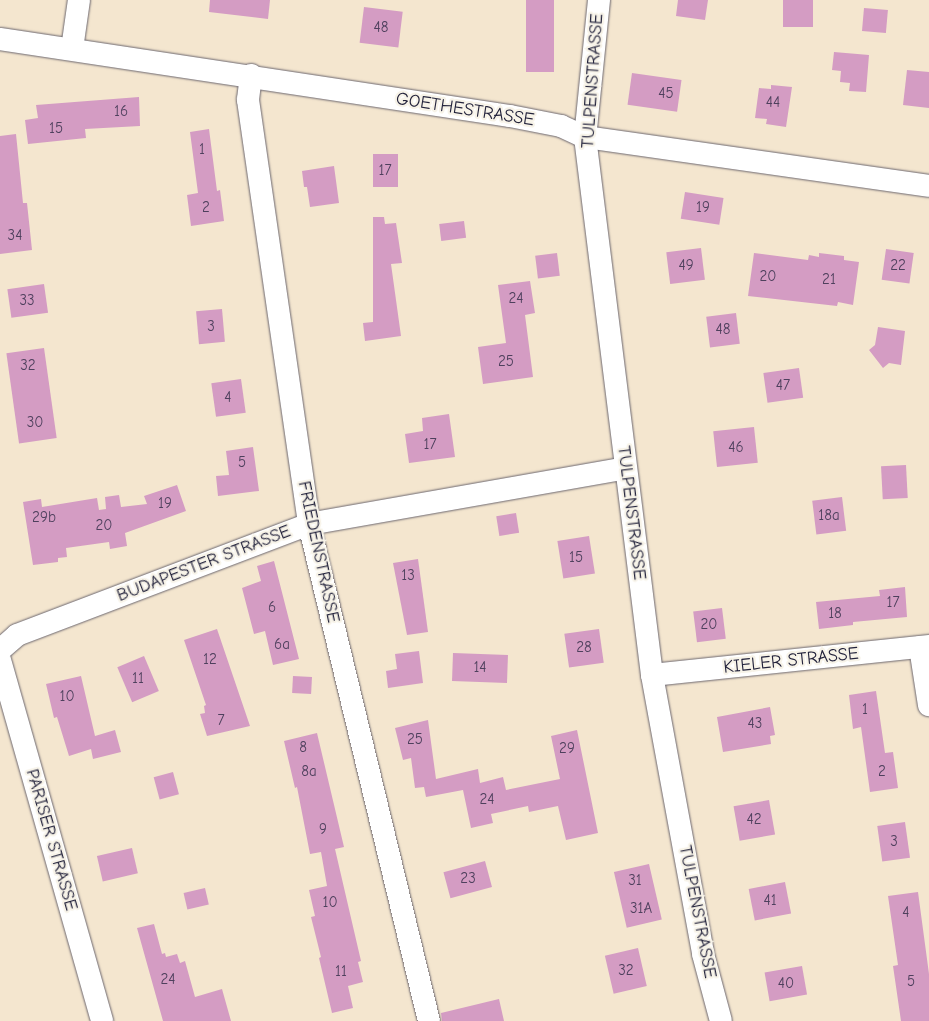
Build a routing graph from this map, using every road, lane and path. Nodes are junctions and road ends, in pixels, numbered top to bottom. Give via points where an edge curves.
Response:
1 (79, 0) edge
2 (599, 0) edge
3 (0, 39) edge
4 (72, 49) junction
5 (251, 75) junction
6 (585, 137) junction
7 (929, 186) edge
8 (625, 468) junction
9 (309, 524) junction
10 (924, 647) edge
11 (0, 650) edge
12 (0, 660) edge
13 (652, 675) junction
14 (929, 705) edge
15 (102, 1021) edge
16 (428, 1021) edge
17 (721, 1021) edge

1 - 4 street
2 - 6 street, TULPENSTRASSE
3 - 4 street, GOETHESTRASSE
4 - 5 street, GOETHESTRASSE
5 - 6 street, GOETHESTRASSE via 510,116 561,126
5 - 9 street, FRIEDENSTRASSE via 248,100
6 - 7 street, GOETHESTRASSE
6 - 8 street, TULPENSTRASSE
8 - 9 street, BUDAPESTER STRASSE
8 - 13 street, TULPENSTRASSE
9 - 11 street, BUDAPESTER STRASSE via 17,635
9 - 16 street, FRIEDENSTRASSE
10 - 13 street, KIELER STRASSE
10 - 14 street
12 - 15 street, PARISER STRASSE
13 - 17 street, TULPENSTRASSE via 703,954

